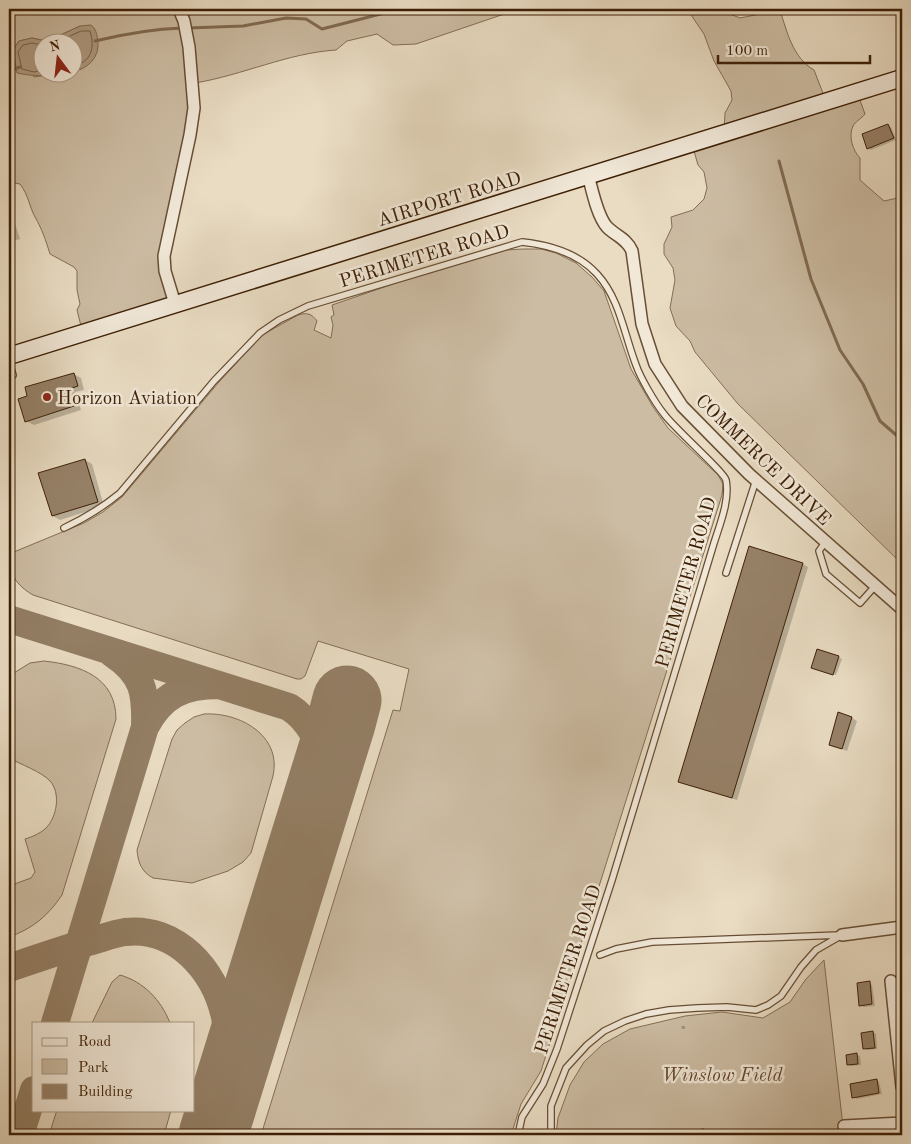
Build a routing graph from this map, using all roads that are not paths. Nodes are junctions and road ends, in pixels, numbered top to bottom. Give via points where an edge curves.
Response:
1 (179, 9) edge
2 (902, 78) edge
3 (588, 175) junction
4 (175, 304) junction
5 (9, 356) edge
6 (9, 362) edge
7 (9, 376) edge
8 (756, 480) junction
9 (64, 528) dead end
10 (826, 541) junction
11 (726, 573) dead end
12 (876, 585) junction
13 (902, 609) edge
14 (902, 927) edge
15 (842, 935) junction
16 (600, 955) dead end
17 (891, 981) dead end
18 (902, 1086) edge
19 (902, 1123) edge
20 (844, 1126) dead end
21 (518, 1135) edge
22 (551, 1135) edge

1 - 4 street via 189,47 194,108 164,256
2 - 3 main road, AIRPORT ROAD
3 - 4 main road, AIRPORT ROAD
3 - 8 street, COMMERCE DRIVE via 602,220 629,243 632,251 642,324 655,364 682,406
4 - 5 main road, AIRPORT ROAD
6 - 7 lane via 13,375
8 - 10 street, COMMERCE DRIVE
8 - 11 lane
9 - 21 lane, PERIMETER ROAD via 102,508 120,493 214,381 260,333 308,306 522,242 546,245 565,252 581,261 602,281 617,308 636,367 663,414 726,478 727,495 612,880 560,1040 543,1084 522,1117
10 - 12 street, COMMERCE DRIVE
10 - 12 lane via 820,551 826,574 860,603
12 - 13 street, COMMERCE DRIVE
14 - 15 street
15 - 16 lane via 652,942
15 - 22 lane via 816,950 782,996 756,1010 696,1008 646,1014 604,1031 586,1045 566,1068 551,1106
17 - 18 street
19 - 20 street

